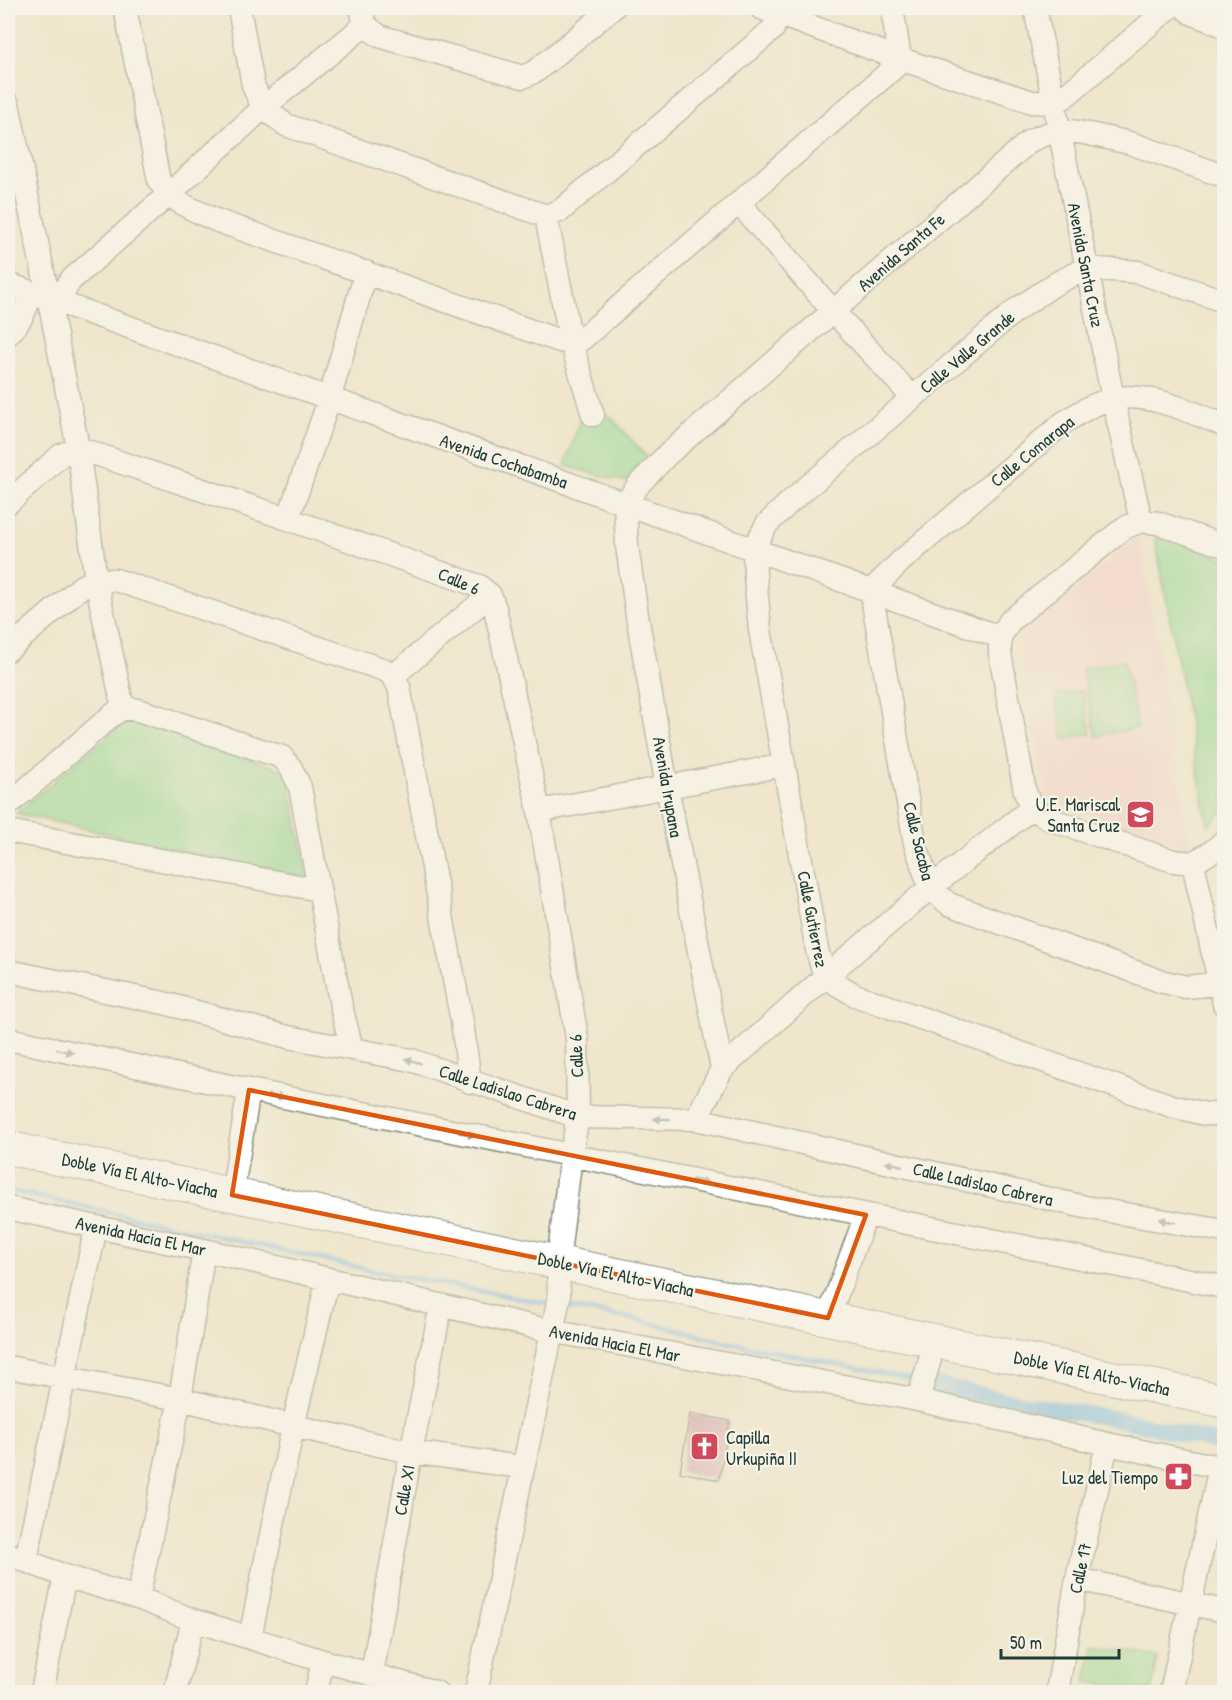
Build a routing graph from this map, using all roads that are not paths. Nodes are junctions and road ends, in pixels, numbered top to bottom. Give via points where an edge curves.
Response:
1 (125, 8) edge
2 (238, 8) edge
3 (613, 8) edge
4 (892, 8) edge
5 (1035, 8) edge
6 (1169, 8) edge
7 (1185, 8) edge
8 (773, 10) edge
9 (363, 16) edge
10 (1224, 26) edge
11 (900, 59) junction
12 (1053, 103) junction
13 (8, 104) edge
14 (263, 108) junction
15 (1060, 129) junction
16 (1224, 176) edge
17 (168, 195) junction
18 (739, 202) junction
19 (546, 216) junction
20 (1086, 268) junction
21 (366, 272) junction
22 (8, 285) edge
23 (47, 299) junction
24 (1224, 301) edge
25 (833, 311) junction
26 (8, 334) edge
27 (571, 342) junction
28 (914, 398) junction
29 (329, 399) junction
30 (1113, 399) junction
31 (593, 415) dead end
32 (1224, 424) edge
33 (78, 448) junction
34 (8, 502) edge
35 (626, 504) junction
36 (288, 519) junction
37 (1140, 521) junction
38 (1224, 546) edge
39 (754, 548) junction
40 (96, 580) junction
41 (871, 591) junction
42 (490, 595) junction
43 (1000, 637) junction
44 (8, 650) edge
45 (393, 676) junction
46 (123, 708) junction
47 (784, 765) junction
48 (667, 787) junction
49 (8, 805) edge
50 (1032, 808) junction
51 (539, 811) junction
52 (8, 831) edge
53 (1224, 841) edge
54 (1193, 862) junction
55 (930, 888) junction
56 (319, 890) junction
57 (8, 971) edge
58 (825, 977) junction
59 (1223, 991) edge
60 (8, 1039) edge
61 (352, 1049) junction
62 (723, 1069) junction
63 (470, 1082) junction
64 (249, 1090) junction
65 (1224, 1115) edge
66 (578, 1117) junction
67 (696, 1119) junction
68 (8, 1148) edge
69 (571, 1155) junction
70 (8, 1169) edge
71 (232, 1195) junction
72 (8, 1208) edge
73 (866, 1215) junction
74 (96, 1227) junction
75 (1224, 1232) edge
76 (204, 1250) junction
77 (328, 1279) junction
78 (1224, 1287) edge
79 (556, 1298) junction
80 (441, 1306) junction
81 (828, 1318) junction
82 (930, 1359) junction
83 (8, 1367) edge
84 (65, 1379) junction
85 (180, 1399) junction
86 (918, 1400) junction
87 (1224, 1401) edge
88 (1224, 1421) edge
89 (293, 1426) junction
90 (1107, 1444) junction
91 (411, 1452) junction
92 (522, 1467) junction
93 (1222, 1468) edge
94 (17, 1557) edge
95 (65, 1576) junction
96 (1077, 1579) junction
97 (138, 1598) junction
98 (1191, 1605) junction
99 (1224, 1611) edge
100 (193, 1620) junction
101 (250, 1638) junction
102 (323, 1661) junction
103 (372, 1674) junction
104 (42, 1692) edge
105 (175, 1692) edge
106 (316, 1692) edge
107 (436, 1692) edge
108 (477, 1692) edge
109 (1061, 1692) edge
110 (1172, 1692) edge

1 - 17 street via 159,181
2 - 14 street via 253,85
3 - 9 street via 536,71 523,77 379,36
4 - 11 street
5 - 12 street, Avenida Santa Cruz
6 - 12 street via 1075,90
7 - 10 street
8 - 11 street
8 - 19 street via 773,29 560,211
9 - 14 street
11 - 12 street via 1032,102
11 - 18 street
12 - 15 street, Avenida Santa Cruz
13 - 23 street
14 - 17 street
14 - 19 street via 286,125
15 - 16 street via 1131,143
15 - 20 street, Avenida Santa Cruz
15 - 25 street, Avenida Santa Fe via 1031,141
17 - 21 street via 218,221
17 - 23 street via 69,281 64,291
18 - 25 street
18 - 27 street via 582,339
19 - 27 street
20 - 24 street via 1138,272
20 - 28 street, Calle Valle Grande via 1016,310
20 - 30 street, Avenida Santa Cruz
21 - 27 street
21 - 29 street
22 - 23 street, Avenida Cochabamba
23 - 26 street via 25,313
23 - 29 street, Avenida Cochabamba
23 - 33 street
25 - 28 street
25 - 35 street, Avenida Santa Fe via 667,455
27 - 31 street
28 - 39 street, Calle Valle Grande via 791,501 767,524
29 - 35 street, Avenida Cochabamba
29 - 36 street
30 - 32 street, Calle Comarapa via 1137,398 1169,404
30 - 37 street, Avenida Santa Cruz
30 - 41 street, Calle Comarapa via 1063,423
33 - 34 street via 61,455
33 - 36 street, Calle 6
33 - 40 street
35 - 39 street, Avenida Cochabamba
35 - 48 street, Avenida Irupana via 627,546
36 - 42 street, Calle 6 via 479,586
37 - 38 street via 1158,523
37 - 43 street via 1124,528 1010,621
39 - 41 street, Avenida Cochabamba
39 - 47 street, Calle Gutierrez via 760,630
40 - 44 street via 82,586
40 - 45 street via 116,580 385,670
40 - 46 street
41 - 43 street, Avenida Cochabamba
41 - 55 street, Calle Sacaba via 915,843
42 - 45 street
42 - 51 street, Calle 6
43 - 50 street via 1025,792
45 - 63 street via 399,687 454,976
46 - 49 street
46 - 56 street via 282,757 300,787
47 - 48 street
47 - 58 street, Calle Gutierrez
48 - 51 street
48 - 62 street, Avenida Irupana
50 - 54 street via 1049,819 1173,861
50 - 55 street
51 - 66 street, Calle 6 via 577,1038
52 - 56 street
53 - 54 street
54 - 59 street
55 - 58 street
55 - 59 street, Calle Sacaba via 949,904 1160,981
56 - 61 street
57 - 61 street, Calle Ladislao Cabrera via 164,1003 288,1037
58 - 62 street
58 - 65 street, Calle Gutierrez via 855,995 1172,1106
60 -> 64 street
63 -> 61 street, Calle Ladislao Cabrera via 411,1060
62 - 67 street
63 - 66 street, Calle Ladislao Cabrera
64 -> 69 street
64 - 71 street
67 -> 66 street, Calle Ladislao Cabrera
66 - 69 street, Calle 6
75 -> 67 street, Calle Ladislao Cabrera via 1085,1206
68 - 71 highway, Doble Vía El Alto-Viacha
69 -> 73 street
69 - 79 street, Calle 6
70 - 79 highway, Doble Vía El Alto-Viacha
71 - 79 highway, Doble Vía El Alto-Viacha
72 - 74 street, Avenida Hacia El Mar
73 - 78 street
73 - 81 street
74 - 76 street, Avenida Hacia El Mar
74 - 84 street
76 - 77 street, Avenida Hacia El Mar
76 - 85 street
77 - 80 street, Avenida Hacia El Mar
77 - 89 street
79 - 80 street, Avenida Hacia El Mar
79 - 81 highway, Doble Vía El Alto-Viacha
79 - 82 highway, Doble Vía El Alto-Viacha
79 - 86 street, Avenida Hacia El Mar
79 - 92 street, Calle 6
80 - 91 street, Calle XI
81 - 87 highway, Doble Vía El Alto-Viacha
82 - 86 street
82 - 88 highway, Doble Vía El Alto-Viacha
83 - 84 street
84 - 85 street
84 - 94 street
85 - 89 street
85 - 97 street
86 - 90 street, Avenida Hacia El Mar
89 - 91 street
89 - 101 street
90 - 93 street, Avenida Hacia El Mar
90 - 96 street, Calle 17
91 - 92 street
91 - 103 street, Calle XI
92 - 108 street, Calle 6
93 - 98 street
94 - 95 street
95 - 97 street
95 - 104 street
96 - 98 street
96 - 109 street, Calle 17
97 - 100 street
98 - 99 street
98 - 110 street
100 - 101 street
100 - 105 street
101 - 102 street
102 - 103 street
102 - 106 street
103 - 107 street

